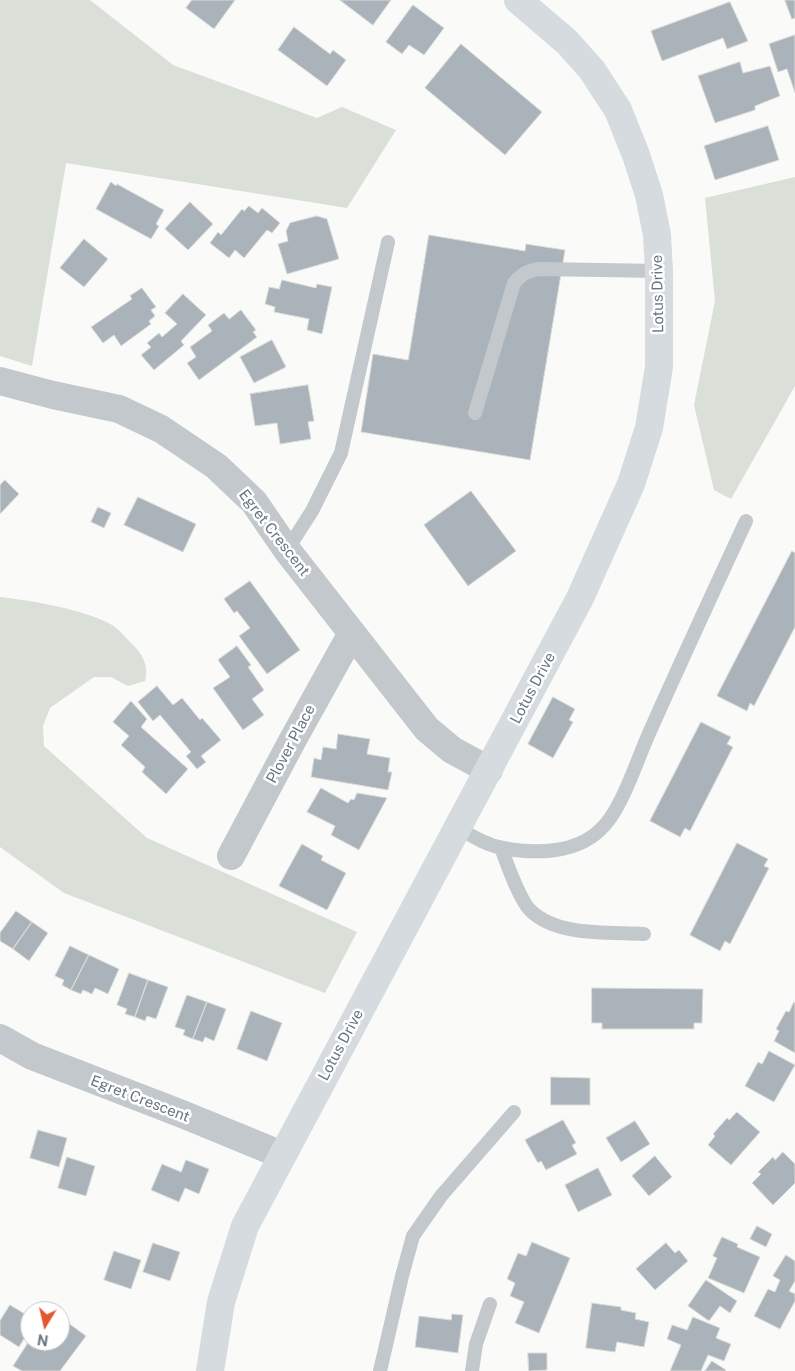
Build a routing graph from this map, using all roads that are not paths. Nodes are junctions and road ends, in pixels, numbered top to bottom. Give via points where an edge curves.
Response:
1 (518, 0) edge
2 (388, 242) dead end
3 (659, 271) junction
4 (0, 381) edge
5 (475, 413) dead end
6 (746, 521) dead end
7 (287, 550) junction
8 (352, 633) junction
9 (489, 770) junction
10 (458, 828) junction
11 (501, 848) junction
12 (231, 856) dead end
13 (644, 934) dead end
14 (0, 1038) edge
15 (514, 1112) dead end
16 (282, 1155) junction
17 (490, 1304) dead end
18 (210, 1371) edge
19 (380, 1371) edge
20 (472, 1371) edge

1 - 3 street, Lotus Drive via 567,42 592,70 618,110 649,195 657,235
2 - 7 lane via 340,453 312,511
3 - 5 lane via 539,269 521,275 514,284
3 - 9 street, Lotus Drive via 659,367 649,428 632,484 580,598
4 - 7 street, Egret Crescent via 119,409 161,429 216,466 254,502
6 - 11 lane via 617,807 601,830 575,846 554,850
7 - 8 street, Egret Crescent
8 - 9 street, Egret Crescent via 427,729 452,750
8 - 12 street, Plover Place
9 - 10 street, Lotus Drive
10 - 11 lane
10 - 16 street, Lotus Drive
11 - 13 lane via 529,909 544,921 572,930
14 - 16 street, Egret Crescent via 32,1056
15 - 19 lane via 441,1196 413,1236
16 - 18 street, Lotus Drive via 245,1226 221,1302
17 - 20 lane via 476,1344

